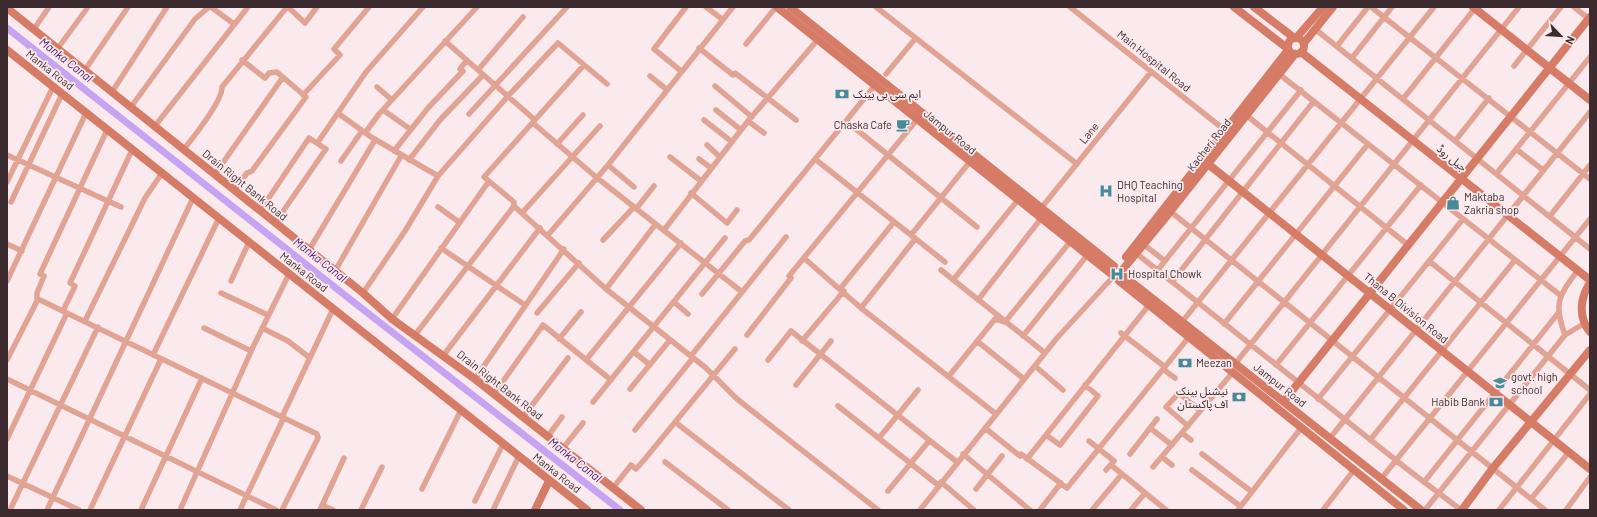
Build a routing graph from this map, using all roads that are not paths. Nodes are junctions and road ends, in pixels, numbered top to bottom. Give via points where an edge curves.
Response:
1 (49, 7) edge
2 (88, 7) edge
3 (128, 7) edge
4 (167, 7) edge
5 (210, 7) edge
6 (248, 7) edge
7 (287, 7) edge
8 (317, 7) edge
9 (369, 7) edge
10 (423, 7) edge
11 (477, 7) edge
12 (567, 7) edge
13 (686, 7) edge
14 (706, 7) edge
15 (733, 7) edge
16 (777, 7) edge
17 (790, 7) edge
18 (876, 7) edge
19 (1070, 7) edge
20 (1234, 7) edge
21 (1254, 7) edge
22 (1322, 7) edge
23 (1333, 7) edge
24 (1370, 7) edge
25 (1392, 7) edge
26 (1434, 7) edge
27 (1518, 7) edge
28 (1561, 7) edge
29 (1574, 7) edge
30 (8, 8) edge
31 (1475, 8) edge
32 (523, 17) dead end
33 (1384, 17) junction
34 (1590, 18) edge
35 (722, 19) junction
36 (234, 24) junction
37 (34, 29) junction
38 (1501, 29) junction
39 (1315, 30) junction
40 (1295, 37) junction
41 (1411, 37) junction
42 (915, 39) junction
43 (446, 42) junction
44 (1304, 43) junction
45 (746, 44) dead end
46 (814, 44) dead end
47 (1337, 46) junction
48 (58, 48) junction
49 (699, 48) junction
50 (7, 50) edge
51 (1527, 50) junction
52 (1293, 51) junction
53 (1436, 57) junction
54 (1590, 57) edge
55 (1352, 58) junction
56 (242, 60) junction
57 (467, 60) junction
58 (584, 65) junction
59 (1514, 66) dead end
60 (1549, 68) junction
61 (85, 70) junction
62 (478, 70) junction
63 (681, 71) junction
64 (1151, 72) junction
65 (886, 74) dead end
66 (1279, 74) junction
67 (483, 75) junction
68 (650, 76) dead end
69 (283, 77) junction
70 (1377, 78) junction
71 (1462, 78) junction
72 (607, 84) dead end
73 (1569, 84) junction
74 (53, 86) junction
75 (496, 86) junction
76 (715, 86) dead end
77 (377, 87) dead end
78 (666, 89) junction
79 (872, 89) dead end
80 (1301, 90) junction
81 (112, 92) junction
82 (62, 94) junction
83 (303, 95) junction
84 (508, 96) junction
85 (1489, 98) junction
86 (767, 99) junction
87 (1360, 99) junction
88 (1403, 99) junction
89 (392, 100) junction
90 (1590, 100) edge
91 (1314, 101) junction
92 (131, 107) junction
93 (382, 110) junction
94 (716, 110) dead end
95 (1590, 112) edge
96 (86, 113) junction
97 (338, 114) junction
98 (469, 114) dead end
99 (583, 115) dead end
100 (1246, 116) junction
101 (1511, 116) junction
102 (750, 119) junction
103 (704, 120) dead end
104 (796, 120) dead end
105 (1429, 120) junction
106 (534, 121) junction
107 (846, 121) junction
108 (915, 122) dead end
109 (1342, 123) junction
110 (155, 126) junction
111 (600, 126) dead end
112 (410, 129) junction
113 (107, 130) junction
114 (742, 130) junction
115 (1226, 131) junction
116 (1530, 131) junction
117 (363, 132) junction
118 (1267, 132) junction
119 (764, 133) dead end
120 (375, 140) junction
121 (1412, 140) junction
122 (1455, 140) junction
123 (318, 142) junction
124 (732, 142) junction
125 (1281, 143) junction
126 (557, 144) junction
127 (1368, 144) junction
128 (707, 145) dead end
129 (184, 149) junction
130 (1516, 149) junction
131 (132, 150) junction
132 (394, 151) junction
133 (1558, 152) junction
134 (888, 155) junction
135 (7, 156) edge
136 (401, 156) junction
137 (571, 157) junction
138 (670, 157) dead end
139 (720, 157) junction
140 (699, 158) dead end
141 (1477, 158) junction
142 (815, 159) junction
143 (17, 160) junction
144 (409, 160) junction
145 (341, 161) dead end
146 (968, 164) dead end
147 (1077, 164) junction
148 (1208, 164) junction
149 (1394, 164) junction
150 (28, 165) junction
151 (608, 165) junction
152 (1308, 165) junction
153 (1590, 165) edge
154 (711, 168) junction
155 (1543, 170) junction
156 (162, 173) junction
157 (1497, 173) junction
158 (1584, 173) junction
159 (215, 174) junction
160 (438, 176) junction
161 (596, 177) junction
162 (56, 178) junction
163 (1461, 179) junction
164 (1590, 179) edge
165 (490, 181) junction
166 (701, 181) junction
167 (1229, 181) junction
168 (7, 182) edge
169 (1421, 185) junction
170 (654, 186) dead end
171 (1335, 186) junction
172 (634, 187) dead end
173 (79, 188) junction
174 (234, 190) junction
175 (1243, 192) junction
176 (691, 193) junction
177 (856, 194) junction
178 (1524, 195) junction
179 (193, 198) junction
180 (940, 198) junction
181 (1018, 200) junction
182 (108, 201) junction
183 (11, 202) dead end
184 (1442, 202) junction
185 (514, 206) junction
186 (1360, 206) junction
187 (121, 207) dead end
188 (438, 207) dead end
189 (1042, 207) junction
190 (635, 208) junction
191 (260, 210) junction
192 (737, 210) dead end
193 (522, 212) junction
194 (1170, 212) junction
195 (1269, 213) junction
196 (1508, 215) junction
197 (1550, 216) junction
198 (219, 218) junction
199 (1041, 218) junction
200 (1463, 219) junction
201 (1590, 219) edge
202 (459, 222) junction
203 (894, 222) junction
204 (275, 223) junction
205 (655, 225) junction
206 (977, 227) dead end
207 (1386, 227) junction
208 (540, 228) junction
209 (1191, 228) junction
210 (664, 230) junction
211 (1296, 234) junction
212 (548, 235) junction
213 (786, 237) dead end
214 (913, 237) junction
215 (1576, 237) junction
216 (725, 238) dead end
217 (1489, 239) junction
218 (603, 240) dead end
219 (1206, 240) junction
220 (249, 242) junction
221 (1070, 242) junction
222 (681, 243) junction
223 (7, 244) edge
224 (1143, 244) junction
225 (1408, 245) junction
226 (441, 248) junction
227 (564, 249) junction
228 (1590, 249) edge
229 (309, 250) junction
230 (22, 251) junction
231 (1136, 253) junction
232 (1321, 254) junction
233 (1560, 256) junction
234 (804, 258) junction
235 (1085, 258) dead end
236 (1232, 260) junction
237 (1515, 260) junction
238 (1165, 261) junction
239 (1429, 261) junction
240 (705, 262) junction
241 (944, 262) dead end
242 (579, 263) junction
243 (467, 266) junction
244 (941, 270) dead end
245 (1578, 270) junction
246 (335, 271) junction
247 (1157, 271) junction
248 (719, 273) junction
249 (1118, 273) junction
250 (288, 274) junction
251 (1348, 276) junction
252 (953, 280) junction
253 (1541, 280) junction
254 (1590, 280) edge
255 (7, 281) edge
256 (231, 281) dead end
257 (1172, 282) junction
258 (1258, 282) junction
259 (1455, 282) junction
260 (1590, 283) edge
261 (497, 286) junction
262 (606, 289) junction
263 (842, 290) junction
264 (742, 292) junction
265 (221, 293) dead end
266 (363, 293) junction
267 (1370, 293) junction
268 (702, 294) dead end
269 (1560, 295) junction
270 (978, 300) junction
271 (37, 301) junction
272 (1284, 301) junction
273 (674, 302) junction
274 (1481, 302) junction
275 (1198, 303) junction
276 (525, 305) junction
277 (1149, 305) junction
278 (629, 307) junction
279 (861, 308) junction
280 (333, 309) junction
281 (1390, 309) junction
282 (65, 312) junction
283 (581, 312) dead end
284 (1559, 312) junction
285 (537, 313) dead end
286 (688, 314) dead end
287 (268, 315) junction
288 (392, 319) junction
289 (85, 321) junction
290 (1005, 322) junction
291 (1182, 322) junction
292 (1310, 322) junction
293 (1507, 323) junction
294 (1585, 323) junction
295 (1224, 324) junction
296 (98, 327) junction
297 (204, 328) dead end
298 (262, 328) junction
299 (654, 328) junction
300 (1416, 330) junction
301 (1590, 332) edge
302 (1122, 334) junction
303 (415, 335) junction
304 (747, 335) dead end
305 (1565, 335) junction
306 (1023, 336) junction
307 (1189, 337) junction
308 (559, 339) junction
309 (670, 340) junction
310 (1332, 340) junction
311 (802, 341) junction
312 (832, 341) dead end
313 (977, 341) junction
314 (126, 342) junction
315 (1533, 344) junction
316 (1250, 345) junction
317 (735, 348) dead end
318 (251, 350) junction
319 (1590, 350) edge
320 (1442, 351) junction
321 (634, 352) junction
322 (1045, 353) junction
323 (153, 355) junction
324 (820, 355) junction
325 (443, 356) junction
326 (1352, 356) junction
327 (1548, 356) junction
328 (692, 357) junction
329 (310, 358) junction
330 (568, 358) dead end
331 (161, 359) junction
332 (7, 360) edge
333 (586, 360) junction
334 (768, 360) dead end
335 (650, 365) junction
336 (1276, 365) junction
337 (1035, 366) junction
338 (1164, 368) junction
339 (1234, 368) junction
340 (1468, 372) junction
341 (1571, 374) junction
342 (713, 375) junction
343 (949, 376) junction
344 (1378, 377) junction
345 (202, 378) junction
346 (475, 378) junction
347 (1175, 378) dead end
348 (7, 379) edge
349 (1024, 379) junction
350 (611, 380) junction
351 (1298, 383) junction
352 (796, 385) dead end
353 (1084, 386) junction
354 (630, 389) dead end
355 (31, 390) junction
356 (918, 390) dead end
357 (1063, 390) dead end
358 (1590, 390) edge
359 (1494, 392) junction
360 (233, 394) junction
361 (494, 394) junction
362 (1590, 394) edge
363 (1404, 398) junction
364 (1318, 399) junction
365 (1284, 401) junction
366 (592, 402) dead end
367 (60, 404) junction
368 (1509, 405) junction
369 (838, 406) dead end
370 (461, 410) junction
371 (1200, 411) junction
372 (996, 414) junction
373 (897, 416) junction
374 (283, 417) junction
375 (523, 417) junction
376 (562, 417) dead end
377 (1430, 418) junction
378 (90, 419) junction
379 (1157, 419) dead end
380 (1344, 420) junction
381 (675, 422) junction
382 (1531, 422) junction
383 (583, 423) dead end
384 (1188, 426) junction
385 (985, 428) junction
386 (1150, 428) junction
387 (1301, 428) junction
388 (635, 430) dead end
389 (1182, 433) junction
390 (1046, 434) junction
391 (125, 436) junction
392 (548, 436) junction
393 (878, 438) junction
394 (1330, 438) junction
395 (7, 439) edge
396 (1191, 440) dead end
397 (1370, 440) junction
398 (1457, 440) junction
399 (1554, 440) junction
400 (929, 441) junction
401 (1089, 441) dead end
402 (503, 444) junction
403 (1172, 445) junction
404 (563, 448) junction
405 (1099, 449) junction
406 (1472, 451) junction
407 (1569, 452) junction
408 (963, 454) junction
409 (1130, 454) dead end
410 (1202, 454) dead end
411 (519, 456) junction
412 (1002, 456) dead end
413 (166, 457) junction
414 (1162, 457) junction
415 (344, 458) dead end
416 (1027, 459) junction
417 (1396, 461) junction
418 (665, 462) dead end
419 (957, 462) junction
420 (910, 463) junction
421 (1111, 465) junction
422 (1172, 466) dead end
423 (382, 467) dead end
424 (1153, 467) dead end
425 (1493, 468) junction
426 (1590, 469) edge
427 (1106, 470) dead end
428 (1192, 470) dead end
429 (1354, 470) junction
430 (197, 472) junction
431 (1122, 474) junction
432 (988, 475) junction
433 (7, 476) edge
434 (1590, 477) edge
435 (1382, 479) junction
436 (549, 481) junction
437 (1424, 482) junction
438 (22, 483) junction
439 (939, 483) junction
440 (1061, 483) junction
441 (1517, 487) junction
442 (613, 488) junction
443 (422, 489) dead end
444 (976, 489) dead end
445 (888, 491) dead end
446 (1252, 492) junction
447 (1145, 493) junction
448 (1438, 493) junction
449 (247, 496) junction
450 (53, 498) junction
451 (1531, 499) junction
452 (475, 501) dead end
453 (721, 505) junction
454 (321, 507) edge
455 (1239, 508) edge
456 (10, 510) edge
457 (47, 510) edge
458 (79, 510) edge
459 (90, 510) edge
460 (141, 510) edge
461 (180, 510) edge
462 (240, 510) edge
463 (276, 510) edge
464 (282, 510) edge
465 (333, 510) edge
466 (361, 510) edge
467 (493, 510) edge
468 (535, 510) edge
469 (587, 510) edge
470 (641, 510) edge
471 (716, 510) edge
472 (728, 510) edge
473 (789, 510) edge
474 (878, 510) edge
475 (920, 510) edge
476 (974, 510) edge
477 (1030, 510) edge
478 (1040, 510) edge
479 (1092, 510) edge
480 (1131, 510) edge
481 (1166, 510) edge
482 (1323, 510) edge
483 (1404, 510) edge
484 (1421, 510) edge
485 (1425, 510) edge
486 (1462, 510) edge
487 (1499, 510) edge
488 (1545, 510) edge
489 (1566, 510) edge

1 - 37 street
2 - 48 street
3 - 61 street
4 - 81 street
5 - 36 street
5 - 92 street via 195,19
6 - 36 street
7 - 8 street via 305,23
7 - 56 street
9 - 83 street via 334,49 340,55
10 - 97 street via 366,72
11 - 43 street
12 - 75 street
13 - 63 street via 654,49
14 - 35 street
15 - 35 street
16 - 45 street
16 - 181 main road, Jampur Road
17 - 189 main road, Jampur Road
18 - 42 street
19 - 64 street, Main Hospital Road
20 - 52 main road, جیل روڈ
21 - 40 main road
22 - 40 main road
23 - 39 main road
24 - 33 street
24 - 47 street
25 - 33 street
26 - 41 street
27 - 38 street
28 - 51 street
29 - 34 street
30 - 37 main road, Drain Right Bank Road
31 - 38 main road
31 - 53 street
32 - 62 street
33 - 41 street
33 - 55 street
34 - 60 main road
35 - 49 street
36 - 110 street
37 - 48 main road, Drain Right Bank Road
38 - 51 main road
38 - 71 street
39 - 44 main road
39 - 47 street
40 - 44 main road
40 - 52 main road via 1289,40
41 - 53 street
41 - 70 street
42 - 65 street
42 - 147 street
43 - 57 street
43 - 89 street
44 - 52 main road via 1304,48
46 - 86 street
47 - 55 street
48 - 61 main road, Drain Right Bank Road
49 - 63 street
49 - 86 street
50 - 74 main road, Manka Road
51 - 59 street
51 - 60 main road
52 - 66 main road, Kacheri Road
52 - 87 main road, جیل روڈ
52 - 115 main road, Kacheri Road
53 - 71 street
53 - 88 street
54 - 73 street
55 - 70 street
56 - 69 street via 265,78 272,72 277,72
56 - 129 street via 222,87 214,106
57 - 62 street
57 - 112 street via 460,69 463,71
58 - 72 street
58 - 84 street via 558,43
58 - 106 street
60 - 73 main road
60 - 101 main road
61 - 81 main road, Drain Right Bank Road
62 - 67 street
63 - 78 street
64 - 115 street, Main Hospital Road
64 - 147 street, Lane
66 - 80 street
66 - 100 main road, Kacheri Road
67 - 75 street
67 - 144 street via 440,120
68 - 78 street
69 - 83 street
69 - 159 street
70 - 87 street
70 - 88 street
71 - 85 street
71 - 105 street
73 - 90 main road
73 - 116 street
74 - 82 main road, Manka Road
74 - 143 street
75 - 84 street
75 - 98 street
76 - 102 street
77 - 89 street
78 - 151 street
79 - 107 street
80 - 91 street
80 - 118 street
81 - 92 main road, Drain Right Bank Road
82 - 96 main road, Manka Road
82 - 150 street
83 - 174 street via 306,97 252,171 247,173
84 - 106 street
84 - 160 street
85 - 101 street
85 - 122 street
86 - 102 street
86 - 104 street
87 - 109 street
87 - 121 main road, جیل روڈ
88 - 105 street
89 - 93 street
91 - 109 street
91 - 125 street
92 - 110 main road, Drain Right Bank Road
93 - 112 street
93 - 117 street
94 - 114 street
95 - 133 street
96 - 113 main road, Manka Road
96 - 162 street
97 - 117 street
97 - 123 street
99 - 126 street
100 - 118 street
100 - 148 main road, Kacheri Road
101 - 116 street
101 - 141 main road
102 - 114 street
102 - 119 street
103 - 124 street
105 - 121 street
105 - 122 street
106 - 126 street
106 - 165 street via 484,177
107 - 134 street
107 - 142 street
108 - 134 street
109 - 127 street
109 - 152 street
110 - 129 main road, Drain Right Bank Road
111 - 137 street
112 - 132 street
113 - 131 main road, Manka Road
113 - 173 street
114 - 124 street
115 - 249 main road, Kacheri Road
116 - 130 street
116 - 133 street
117 - 120 street
117 - 145 street
118 - 125 street
118 - 167 street
120 - 132 street
120 - 229 street
121 - 149 street
121 - 163 main road, جیل روڈ
122 - 141 street
123 - 191 street via 309,138
123 - 204 street via 326,149
124 - 139 street
125 - 152 street
125 - 175 street
126 - 137 street
127 - 149 street
127 - 171 street
128 - 139 street
129 - 159 main road, Drain Right Bank Road
130 - 155 street
130 - 157 street
131 - 156 main road, Manka Road
131 - 182 street
132 - 136 street
133 - 155 street
133 - 158 street
134 - 177 street
134 - 180 street
135 - 143 street
136 - 144 street
136 - 246 street
137 - 161 street
137 - 193 street
138 - 166 street
139 - 154 street
140 - 154 street
141 - 157 street
141 - 163 main road
142 - 177 street
142 - 248 street
143 - 150 street
143 - 168 street
144 - 160 street
146 - 180 street
147 - 189 street, Lane
148 - 167 main road, Thana B Division Road
148 - 194 main road, Kacheri Road
149 - 169 street
149 - 186 street
150 - 162 street
150 - 183 street
151 - 161 street
151 - 172 street
152 - 171 street
152 - 195 street
153 - 158 street
154 - 166 street
155 - 178 street
156 - 179 main road, Manka Road
156 - 289 street via 145,198
157 - 178 street
158 - 164 street
158 - 197 street
159 - 174 main road, Drain Right Bank Road
160 - 266 street
161 - 190 street
161 - 212 street
162 - 173 street
162 - 230 street
163 - 184 main road
163 - 196 main road, جیل روڈ
165 - 185 street via 514,202
165 - 202 street
166 - 176 street
167 - 175 main road, Thana B Division Road
167 - 209 street
169 - 184 street
169 - 207 street
170 - 190 street
171 - 186 street
171 - 211 street
173 - 182 street
173 - 271 street via 40,274 44,276 37,293
174 - 191 main road, Drain Right Bank Road
175 - 195 main road, Thana B Division Road
175 - 219 street
176 - 192 street via 727,223
176 - 210 street
177 - 203 street
177 - 234 street
178 - 196 street
178 - 197 street
179 - 198 main road, Manka Road
179 - 314 street
180 - 206 street
180 - 214 street
181 - 199 main road, Jampur Road
181 - 252 street
182 - 187 street
182 - 282 street via 70,283 75,286
184 - 200 street
184 - 225 main road
185 - 193 street
185 - 243 street
186 - 207 street
186 - 232 street
188 - 202 street
189 - 199 street
189 - 249 main road, Jampur Road
190 - 205 street
190 - 218 street
191 - 204 main road, Drain Right Bank Road
193 - 208 street
194 - 209 street
194 - 224 main road, Kacheri Road
195 - 211 main road, Thana B Division Road
195 - 236 street
196 - 217 street
196 - 233 main road, جیل روڈ
197 - 215 street
198 - 220 main road, Manka Road
198 - 323 street
199 - 221 main road, Jampur Road
199 - 270 street
200 - 217 street
200 - 239 street
201 - 215 street
202 - 226 street
203 - 214 street
203 - 263 street
204 - 229 main road, Drain Right Bank Road
205 - 210 street
205 - 262 street
207 - 225 street
207 - 251 street
208 - 212 street
208 - 261 street
209 - 219 street
209 - 238 street
210 - 222 street
211 - 232 main road, Thana B Division Road
211 - 258 street
212 - 227 street
213 - 264 street
214 - 241 street
214 - 279 street
215 - 228 street
215 - 233 street
216 - 240 street
217 - 237 street
217 - 259 street
219 - 236 street
219 - 257 street
220 - 250 main road, Manka Road
220 - 256 street
221 - 249 main road, Jampur Road
221 - 290 street
222 - 240 street
222 - 278 street
223 - 230 street
224 - 231 main road, Kacheri Road
224 - 238 street
225 - 267 main road
226 - 243 street
226 - 288 street
227 - 242 street
227 - 276 street
229 - 246 main road, Drain Right Bank Road
230 - 255 street
231 - 247 street
231 - 249 main road, Kacheri Road
232 - 251 main road, Thana B Division Road
232 - 272 street
233 - 245 main road, جیل روڈ
233 - 253 street
234 - 263 street
234 - 304 street
235 - 306 street
236 - 258 street
236 - 275 street
237 - 253 street
237 - 274 street
238 - 247 street
239 - 259 street
239 - 281 street
240 - 248 street
240 - 273 street
242 - 262 street
242 - 285 street
243 - 261 street
243 - 303 street
244 - 252 street
245 - 254 main road, جیل روڈ
245 - 269 street
246 - 266 main road, Drain Right Bank Road
247 - 257 street
248 - 264 street
248 - 268 street
249 - 277 main road, Jampur Road
249 - 291 main road, Jampur Road
249 - 322 street
250 - 280 main road, Manka Road
250 - 287 street
251 - 267 main road, Thana B Division Road
251 - 292 street
252 - 270 street
253 - 269 street
253 - 293 street
257 - 275 street
258 - 272 street
258 - 295 street
259 - 274 street
259 - 300 street
260 - 294 main road via 1584,292 1581,305
261 - 276 street
261 - 325 street
262 - 278 street
263 - 279 street
263 - 311 street
264 - 328 street
265 - 287 street
266 - 288 main road, Drain Right Bank Road
267 - 281 main road, Thana B Division Road
267 - 310 main road
269 - 284 street
270 - 290 street
271 - 282 street
271 - 332 street
272 - 292 street
272 - 316 street
273 - 286 street
273 - 299 street
274 - 293 street
274 - 320 street
275 - 291 street
275 - 295 street
276 - 346 street
277 - 302 street
277 - 307 main road, Jampur Road
278 - 299 street
278 - 333 street
279 - 343 street
280 - 329 street
280 - 370 main road, Manka Road
281 - 300 main road, Thana B Division Road
281 - 326 street
282 - 289 street
282 - 355 street
283 - 308 street
284 - 305 street
284 - 315 street
287 - 298 street
288 - 303 main road, Drain Right Bank Road
289 - 296 street
290 - 306 street
290 - 313 street via 995,319
291 - 339 main road, Jampur Road
292 - 310 street
292 - 336 street
293 - 315 street
293 - 340 street
294 - 301 main road
294 - 305 street
295 - 316 street
296 - 314 street
296 - 367 street
297 - 318 street
298 - 318 street
298 - 329 street via 288,341
299 - 309 street
299 - 321 street
300 - 320 main road, Thana B Division Road
300 - 344 street
302 - 338 street
302 - 353 street
303 - 325 main road, Drain Right Bank Road
305 - 327 street
306 - 322 street
307 - 338 street
307 - 339 main road, Jampur Road
308 - 333 street
308 - 361 street via 543,326
309 - 328 street
309 - 335 street
310 - 326 street
310 - 351 main road
311 - 324 street
311 - 334 street via 791,332
312 - 324 street
313 - 343 street
313 - 349 street
314 - 323 street
314 - 378 street
315 - 327 street
315 - 359 street
316 - 336 street
316 - 339 street
317 - 342 street
318 - 360 street
319 - 341 main road
320 - 340 main road, Thana B Division Road
320 - 363 street
321 - 335 street
321 - 350 street
322 - 337 street
323 - 331 street
324 - 352 street
324 - 373 street
325 - 346 main road, Drain Right Bank Road
326 - 344 street
326 - 364 street
327 - 341 street
327 - 368 street
328 - 342 street
328 - 388 street
329 - 374 street
330 - 375 street
331 - 345 street
331 - 391 street
333 - 350 street
335 - 354 street
336 - 351 street
337 - 349 street
337 - 357 street
338 - 347 street
338 - 405 street
339 - 365 main road, Jampur Road
339 - 371 street
339 - 387 main road, Jampur Road
340 - 359 main road, Thana B Division Road
340 - 377 street
341 - 358 street
341 - 382 main road
342 - 381 street
342 - 474 street via 737,399
343 - 372 street
344 - 363 street
344 - 380 street
345 - 360 street
345 - 413 street
346 - 361 main road, Drain Right Bank Road
348 - 355 street
349 - 372 street
350 - 366 street
351 - 364 street
351 - 365 main road
353 - 390 street
353 - 390 street via 1098,396 1060,445
355 - 367 street
355 - 395 street
356 - 373 street
359 - 368 main road, Thana B Division Road
359 - 398 street
360 - 374 street
360 - 430 street
361 - 375 main road, Drain Right Bank Road
362 - 399 street
363 - 377 street
363 - 397 street
364 - 380 street
365 - 394 main road, Jampur Road
367 - 378 street
367 - 438 street
368 - 382 main road, Thana B Division Road
368 - 406 street
369 - 393 street
370 - 402 main road, Manka Road
370 - 443 street
371 - 384 street
371 - 384 street via 1179,393 1166,407
372 - 385 street
373 - 393 street
373 - 400 street
374 - 449 street
374 - 464 street via 318,435
375 - 392 main road, Drain Right Bank Road
376 - 392 street
377 - 398 street
377 - 417 street
378 - 391 street
378 - 450 street
379 - 386 street
380 - 394 street
380 - 397 street
381 - 442 street via 636,469 631,465
381 - 473 street
382 - 399 main road, Thana B Division Road
382 - 425 main road
383 - 404 street
384 - 389 street
385 - 408 street
385 - 416 street
386 - 403 street
386 - 409 street
387 - 429 main road, Jampur Road
387 - 446 street
389 - 396 street
389 - 403 street
390 - 416 street
391 - 413 street
391 - 459 street
392 - 404 main road, Drain Right Bank Road
393 - 420 street
394 - 435 main road, Jampur Road
397 - 417 street
398 - 406 street
398 - 437 street
399 - 407 main road, Thana B Division Road
399 - 441 street
400 - 419 street
400 - 420 street
401 - 405 street
402 - 411 main road, Manka Road
402 - 452 street
403 - 414 street
404 - 442 main road, Drain Right Bank Road
405 - 421 street via 1114,460
405 - 440 street via 1066,488
406 - 425 street
406 - 448 street
407 - 426 main road, Thana B Division Road
407 - 451 street
408 - 419 street
408 - 432 street
410 - 446 street
411 - 436 main road, Manka Road
411 - 467 street
412 - 432 street
413 - 430 street
413 - 460 street
414 - 422 street
414 - 424 street
415 - 454 street
416 - 440 street
417 - 435 street
417 - 437 street
418 - 453 street
419 - 439 street
420 - 439 street
420 - 445 street
421 - 427 street
421 - 431 street
423 - 466 street
425 - 441 street
425 - 486 main road
428 - 455 street
429 - 482 street
429 - 483 main road, Jampur Road
430 - 449 street
430 - 461 street
431 - 447 street
431 - 479 street
432 - 444 street
432 - 477 street
433 - 438 street
434 - 489 street
435 - 484 main road, Jampur Road
436 - 468 main road
436 - 469 main road, Manka Road
437 - 448 street
438 - 450 street
438 - 456 street
439 - 475 street
439 - 476 street
440 - 478 street
441 - 451 street
441 - 487 street
442 - 470 main road, Drain Right Bank Road
446 - 455 street
447 - 480 street
447 - 481 street
448 - 485 street
448 - 486 street
449 - 462 street
449 - 463 street
450 - 457 street
450 - 458 street
451 - 488 street
453 - 471 street
453 - 472 street
454 - 465 street

